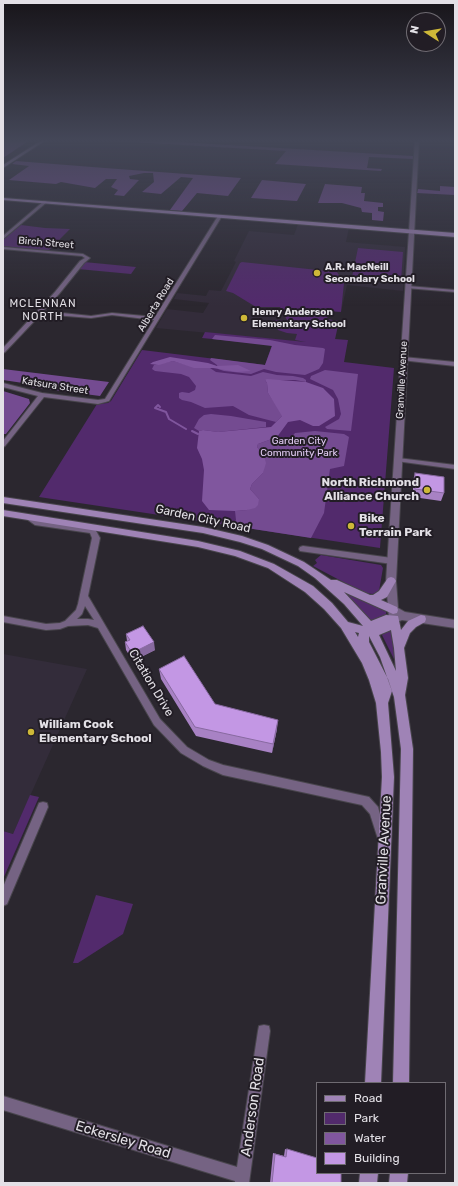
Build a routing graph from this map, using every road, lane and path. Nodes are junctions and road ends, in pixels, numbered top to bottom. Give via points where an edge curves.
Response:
1 (413, 195) edge
2 (3, 199) edge
3 (45, 202) junction
4 (220, 216) junction
5 (411, 231) junction
6 (455, 235) edge
7 (3, 238) edge
8 (3, 248) edge
9 (408, 287) junction
10 (455, 291) edge
11 (40, 312) junction
12 (157, 320) junction
13 (3, 351) edge
14 (403, 359) junction
15 (455, 364) edge
16 (3, 385) edge
17 (42, 395) junction
18 (104, 401) joint
19 (3, 445) edge
20 (398, 460) junction
21 (455, 467) edge
22 (3, 500) edge
23 (3, 513) edge
24 (31, 518) junction
25 (303, 549) dead end
26 (392, 562) junction
27 (318, 575) junction
28 (391, 581) junction
29 (84, 596) junction
30 (368, 599) junction
31 (396, 615) junction
32 (3, 619) edge
33 (421, 619) junction
34 (68, 623) junction
35 (455, 624) edge
36 (346, 625) junction
37 (102, 626) junction
38 (369, 630) junction
39 (399, 648) junction
40 (400, 696) junction
41 (382, 704) junction
42 (43, 806) dead end
43 (384, 843) junction
44 (3, 900) edge
45 (264, 1031) dead end
46 (373, 1082) edge
47 (401, 1082) edge
48 (3, 1103) edge
49 (242, 1179) edge

1 - 5 street, Granville Avenue
2 - 3 main road
3 - 4 main road
3 - 7 street
4 - 5 main road
4 - 12 street, Alberta Road
5 - 6 main road
5 - 9 street, Granville Avenue
8 - 11 street, Birch Street via 87,256 88,258 75,269 75,273
9 - 10 street
9 - 14 street, Granville Avenue
11 - 12 street via 91,317 112,314
11 - 13 street
12 - 18 street, Alberta Road via 110,398
14 - 15 street
14 - 20 street, Granville Avenue
16 - 17 street, Katsura Street
17 - 18 street, Katsura Street
17 - 19 street
20 - 21 street
20 - 26 street, Granville Avenue
22 - 27 main road, Garden City Road via 223,534 278,552
23 - 24 main road, Garden City Road
24 - 29 street via 38,523 92,531 95,535 96,545
24 - 36 main road, Garden City Road via 198,544 237,553 271,566 309,589
25 - 26 street
26 - 28 street, Granville Avenue
27 - 30 main road
27 - 38 main road, Garden City Road via 348,601
28 - 30 main road via 383,594 375,599
28 - 31 street, Granville Avenue
29 - 34 street via 79,612
29 - 37 street, Citation Drive
30 - 31 main road
31 - 33 street
31 - 38 main road via 389,626
31 - 39 main road
32 - 34 street via 46,627
33 - 35 street
33 - 39 main road via 406,631
34 - 37 street via 88,622
36 - 38 main road
36 - 41 main road, Granville Avenue via 367,661
37 - 43 street, Citation Drive via 157,722 184,750 223,770 365,800 374,811
38 - 40 main road, Granville Avenue via 385,657
38 - 41 main road via 363,636 364,642 386,691
39 - 40 main road via 402,678
40 - 47 main road, Granville Avenue via 407,749
41 - 43 main road, Granville Avenue via 388,752
42 - 44 street
43 - 46 main road, Granville Avenue
45 - 49 street, Anderson Road
48 - 49 street, Eckersley Road

